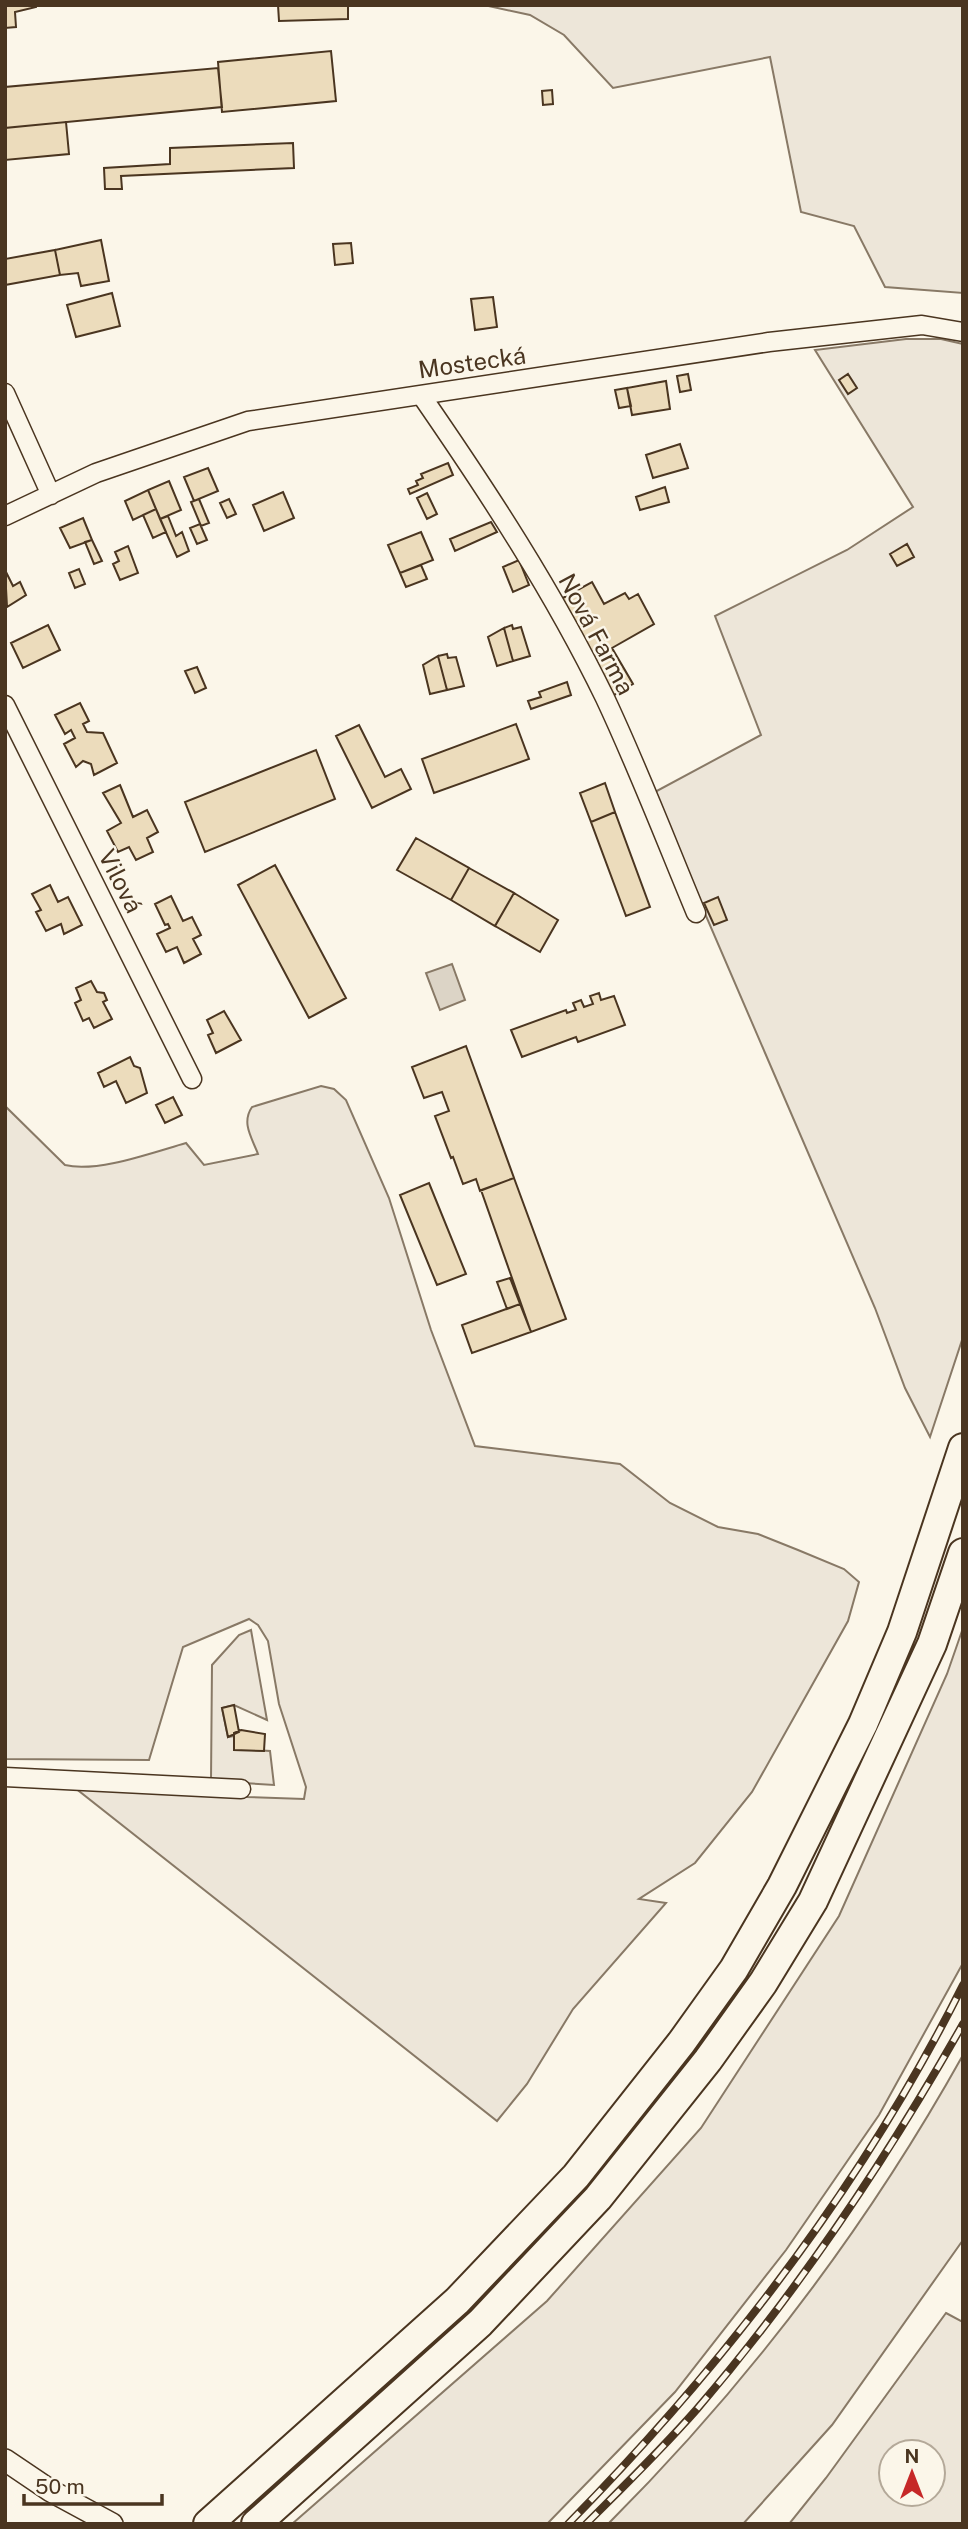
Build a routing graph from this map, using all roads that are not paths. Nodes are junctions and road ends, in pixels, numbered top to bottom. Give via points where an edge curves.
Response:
1 (963, 332) edge
2 (5, 393) edge
3 (421, 395) junction
4 (51, 495) junction
5 (5, 516) edge
6 (5, 705) edge
7 (696, 913) dead end
8 (192, 1079) dead end
9 (963, 1448) edge
10 (963, 1553) edge
11 (5, 1777) edge
12 (241, 1788) dead end
13 (5, 2460) edge
14 (109, 2523) edge
15 (208, 2524) edge
16 (256, 2524) edge

1 - 3 street, Mostecká via 922,324
2 - 4 street
3 - 4 street, Mostecká via 248,421 96,473
3 - 7 street, Nová Farma via 545,587 605,699
4 - 5 street, Mostecká
6 - 8 street, Vilová
9 - 15 highway via 902,1632 863,1724 782,1886 734,1969 576,2176 457,2301
10 - 16 highway via 932,1644 813,1901 708,2060 598,2198 480,2323
11 - 12 street
13 - 14 street

